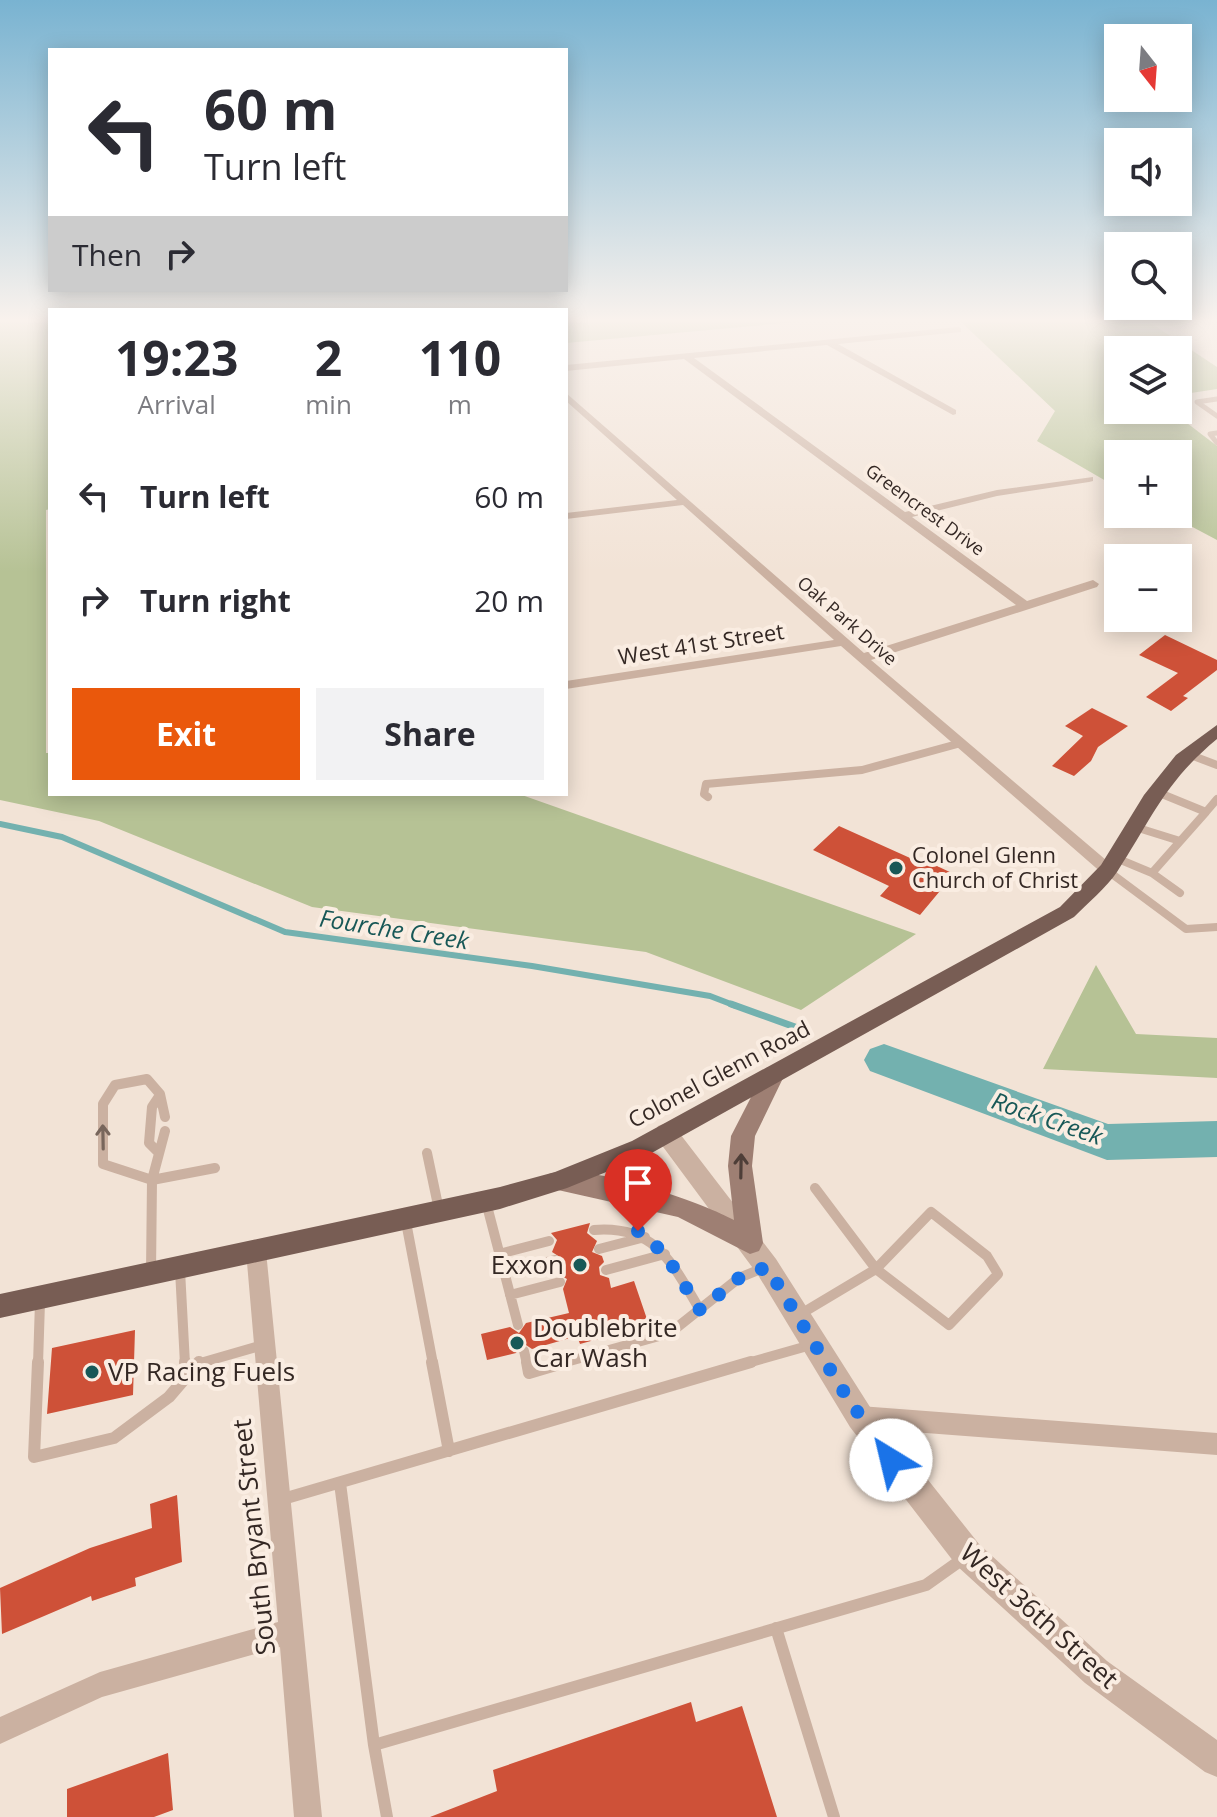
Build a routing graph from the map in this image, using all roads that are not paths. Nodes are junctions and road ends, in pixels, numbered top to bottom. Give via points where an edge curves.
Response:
1 (574, 403) edge
2 (749, 403) edge
3 (937, 403) edge
4 (1198, 403) edge
5 (953, 412) dead end
6 (1217, 416) edge
7 (1217, 433) edge
8 (1217, 443) edge
9 (1089, 479) dead end
10 (685, 502) junction
11 (568, 516) edge
12 (904, 516) junction
13 (1093, 584) dead end
14 (1027, 607) junction
15 (843, 642) junction
16 (863, 658) junction
17 (568, 685) edge
18 (1217, 730) edge
19 (961, 743) junction
20 (1187, 753) junction
21 (1217, 765) edge
22 (1156, 791) junction
23 (708, 797) dead end
24 (1217, 799) edge
25 (1206, 812) junction
26 (1135, 826) junction
27 (1180, 841) junction
28 (1112, 864) junction
29 (1152, 873) junction
30 (1180, 893) dead end
31 (1217, 927) edge
32 (774, 1074) junction
33 (160, 1094) junction
34 (165, 1117) dead end
35 (165, 1131) dead end
36 (666, 1133) junction
37 (158, 1152) junction
38 (427, 1153) dead end
39 (215, 1168) dead end
40 (152, 1180) junction
41 (558, 1181) junction
42 (815, 1188) dead end
43 (485, 1201) junction
44 (439, 1211) junction
45 (405, 1217) junction
46 (594, 1230) dead end
47 (645, 1237) junction
48 (549, 1241) dead end
49 (750, 1243) junction
50 (599, 1249) dead end
51 (256, 1251) junction
52 (499, 1254) junction
53 (665, 1254) junction
54 (555, 1260) dead end
55 (180, 1267) junction
56 (767, 1267) junction
57 (876, 1269) junction
58 (606, 1270) dead end
59 (504, 1272) junction
60 (151, 1274) junction
61 (560, 1282) dead end
62 (510, 1295) junction
63 (40, 1298) junction
64 (0, 1306) edge
65 (700, 1310) junction
66 (798, 1316) junction
67 (518, 1325) dead end
68 (815, 1344) junction
69 (264, 1345) junction
70 (524, 1351) dead end
71 (186, 1377) junction
72 (860, 1417) junction
73 (1217, 1444) edge
74 (449, 1451) junction
75 (340, 1483) junction
76 (278, 1501) junction
77 (968, 1555) junction
78 (776, 1628) junction
79 (292, 1631) junction
80 (0, 1731) edge
81 (374, 1745) junction
82 (1216, 1759) edge
83 (308, 1817) edge
84 (387, 1817) edge
85 (834, 1817) edge

1 - 10 street, Oak Park Drive
2 - 12 street, Greencrest Drive
3 - 5 street
4 - 6 lane
7 - 8 lane via 1210,434
9 - 12 street via 997,493
10 - 11 street
10 - 15 street, Oak Park Drive
12 - 14 street, Greencrest Drive
13 - 14 street
14 - 16 street
15 - 16 street, Oak Park Drive
15 - 17 street, West 41st Street
16 - 19 street, Oak Park Drive
18 - 20 main road, Colonel Glenn Road
19 - 23 lane via 832,774 724,779 706,784
19 - 28 street, Oak Park Drive
20 - 21 lane
20 - 22 main road, Colonel Glenn Road
22 - 25 lane
22 - 26 main road, Colonel Glenn Road
24 - 25 lane
25 - 27 lane
26 - 27 lane
26 - 28 main road, Colonel Glenn Road
27 - 29 lane
28 - 29 lane
28 - 31 lane via 1186,929
28 - 32 main road, Colonel Glenn Road via 1067,912
29 - 30 lane
32 - 36 main road, Colonel Glenn Road
49 -> 32 main road via 740,1166 743,1136
33 - 34 lane
33 - 37 lane via 152,1107 149,1143
40 -> 33 lane via 103,1164 102,1096 111,1085 131,1079 147,1079
35 - 37 lane
36 - 41 main road, Colonel Glenn Road
36 - 49 street, West 36th Street
37 - 40 lane
38 - 44 lane
39 - 40 lane
40 - 60 lane
41 - 43 main road, Colonel Glenn Road
41 - 49 main road via 687,1208
42 - 57 lane
43 - 44 main road, Colonel Glenn Road
43 - 52 lane
44 - 45 main road, Colonel Glenn Road
45 - 51 main road, Colonel Glenn Road
45 - 74 lane
46 - 47 lane via 616,1226
47 - 50 lane
47 - 53 lane
48 - 52 lane
49 - 56 street, West 36th Street
51 - 55 main road, Colonel Glenn Road
51 - 69 street, South Bryant Street
52 - 59 lane
53 - 58 lane
53 - 65 lane
54 - 59 lane
55 - 60 main road, Colonel Glenn Road
55 - 71 lane
56 - 65 lane via 739,1278
56 - 66 street, West 36th Street
57 - 57 lane via 949,1325 998,1274 987,1256 931,1212
57 - 66 lane
59 - 62 lane
60 - 63 main road, Colonel Glenn Road
61 - 62 lane
62 - 67 lane
63 - 64 main road, Colonel Glenn Road
63 - 71 lane via 34,1457 114,1438 147,1416
65 - 70 lane via 670,1333 529,1373
66 - 68 street, West 36th Street
68 - 72 street, West 36th Street
68 - 74 lane
69 - 71 lane via 200,1361
69 - 76 street, South Bryant Street
72 - 73 street
72 - 77 street, West 36th Street
74 - 75 lane
75 - 76 lane
75 - 81 lane
76 - 79 street, South Bryant Street
77 - 78 lane via 926,1585
77 - 82 street, West 36th Street via 1096,1672
78 - 81 lane
78 - 85 lane
79 - 80 street via 100,1685
79 - 83 street, South Bryant Street
81 - 84 lane

